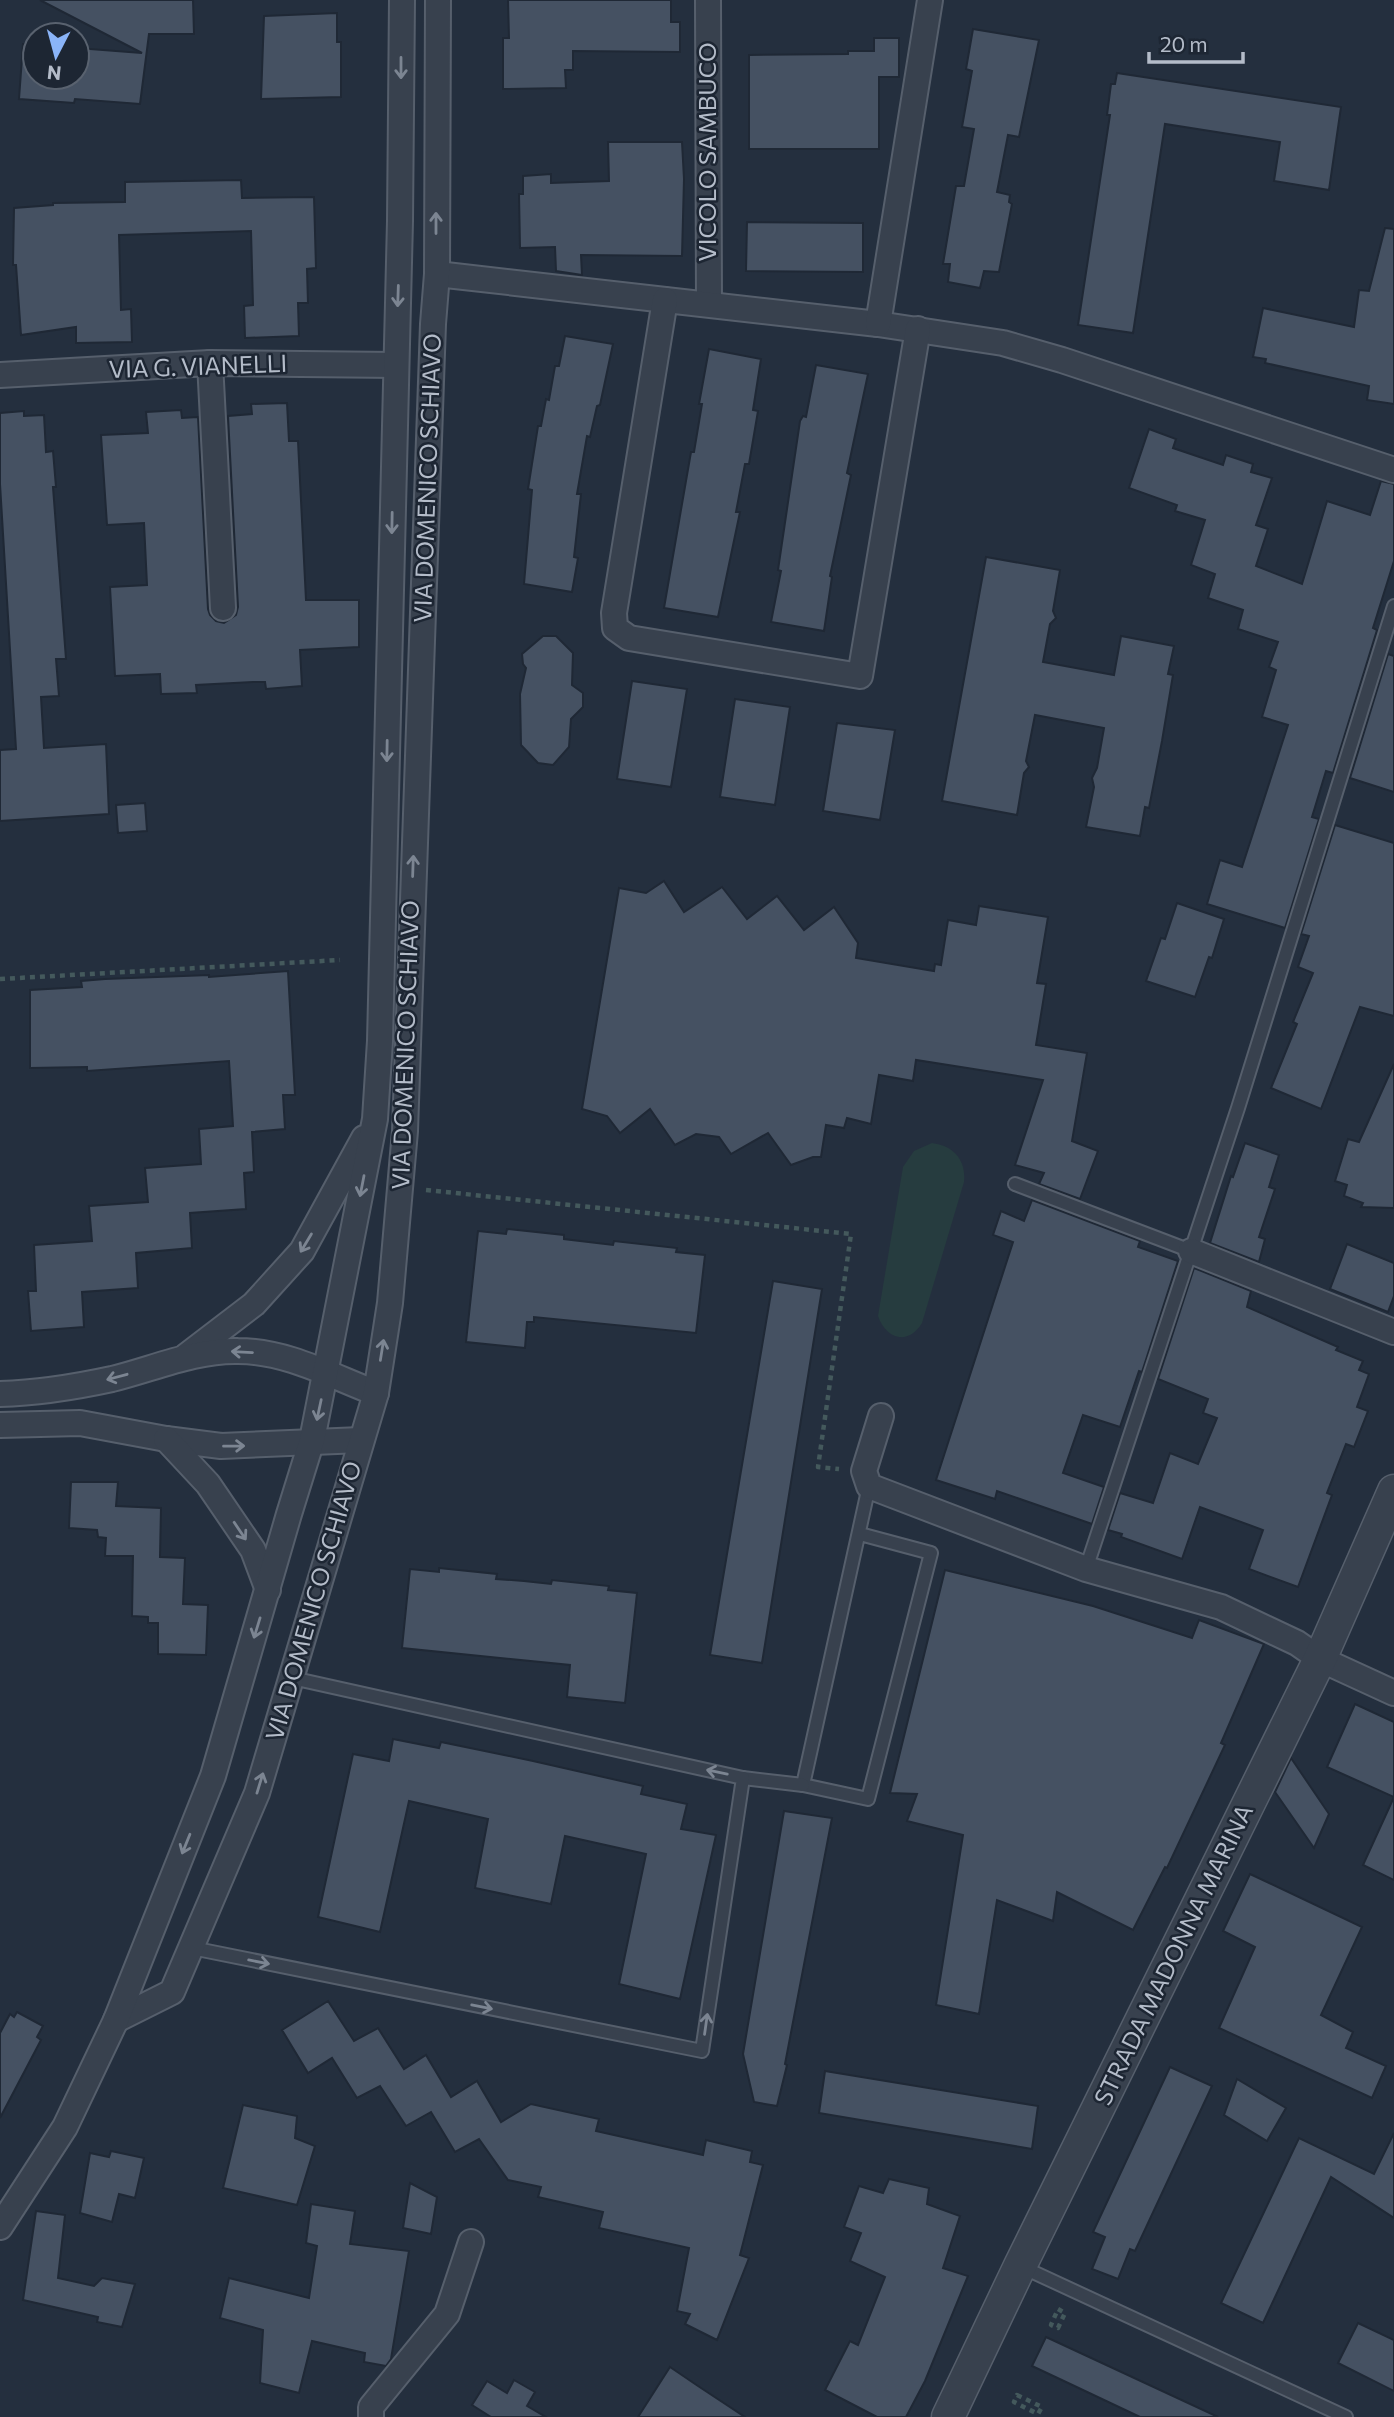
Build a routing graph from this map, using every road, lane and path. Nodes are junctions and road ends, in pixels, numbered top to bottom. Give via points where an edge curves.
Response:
1 (401, 0) edge
2 (438, 0) edge
3 (708, 0) edge
4 (930, 0) edge
5 (437, 274) junction
6 (665, 300) junction
7 (709, 304) junction
8 (878, 324) junction
9 (918, 329) junction
10 (209, 363) junction
11 (396, 365) junction
12 (0, 375) edge
13 (1394, 470) edge
14 (1394, 606) edge
15 (223, 608) dead end
16 (340, 960) dead end
17 (0, 979) edge
18 (375, 1119) junction
19 (1015, 1184) dead end
20 (401, 1187) junction
21 (1191, 1251) junction
22 (1394, 1332) edge
23 (183, 1358) junction
24 (326, 1374) junction
25 (376, 1393) junction
26 (0, 1394) edge
27 (881, 1416) dead end
28 (0, 1425) edge
29 (166, 1440) junction
30 (312, 1440) junction
31 (361, 1440) junction
32 (867, 1478) junction
33 (1394, 1491) edge
34 (860, 1534) junction
35 (1086, 1569) junction
36 (268, 1590) junction
37 (1320, 1659) junction
38 (292, 1678) junction
39 (1394, 1693) edge
40 (743, 1777) junction
41 (803, 1785) junction
42 (192, 1948) junction
43 (116, 2020) junction
44 (0, 2227) edge
45 (471, 2242) dead end
46 (1020, 2266) junction
47 (1042, 2407) joint
48 (371, 2417) edge
49 (948, 2417) edge
50 (1346, 2417) edge

1 -> 11 street, VIA DOMENICO SCHIAVO
5 -> 2 street, VIA DOMENICO SCHIAVO
3 - 7 street, VICOLO SAMBUCO
4 - 8 street
5 - 6 street
20 -> 5 street, VIA DOMENICO SCHIAVO
6 - 7 street
6 - 9 street via 615,628 629,638 860,676
7 - 8 street
8 - 9 street
9 - 13 street via 1003,343 1062,360
10 - 11 street, VIA G. VIANELLI
10 - 12 street, VIA G. VIANELLI
10 - 15 street
11 -> 18 street, VIA DOMENICO SCHIAVO
14 - 21 lane
16 - 17 path
18 -> 23 street via 302,1251 254,1304
18 -> 24 street, VIA DOMENICO SCHIAVO
19 - 21 lane
25 -> 20 street, VIA DOMENICO SCHIAVO
20 - 32 path via 851,1234 818,1467
21 - 22 street
21 - 35 lane
24 -> 23 street via 290,1358 237,1350
23 -> 26 street via 111,1379
24 - 25 street
24 -> 30 street, VIA DOMENICO SCHIAVO
25 - 31 street, VIA DOMENICO SCHIAVO
27 - 32 street
28 - 29 street via 80,1423
29 -> 30 street via 221,1446
29 -> 36 street via 216,1495 253,1550
30 - 31 street
30 - 36 street, VIA DOMENICO SCHIAVO
31 - 38 street, VIA DOMENICO SCHIAVO
32 - 34 lane
32 - 35 street
33 - 37 street, STRADA MADONNA MARINA
34 - 41 lane
34 - 41 lane via 931,1553 868,1799
35 - 37 street via 1220,1607 1297,1643
36 -> 43 street, VIA DOMENICO SCHIAVO via 213,1776
37 - 39 street
37 - 46 street, STRADA MADONNA MARINA
40 -> 38 lane
42 -> 38 street, VIA DOMENICO SCHIAVO via 257,1793
40 - 41 lane
42 -> 40 lane via 702,2051
42 - 43 street, VIA DOMENICO SCHIAVO via 172,1992
43 - 44 street, VIA DOMENICO SCHIAVO via 65,2127
45 - 48 street via 447,2314 371,2407
46 - 49 street, STRADA MADONNA MARINA
46 - 50 lane
47 - 47 path via 1038,2414 1014,2402 1017,2395

